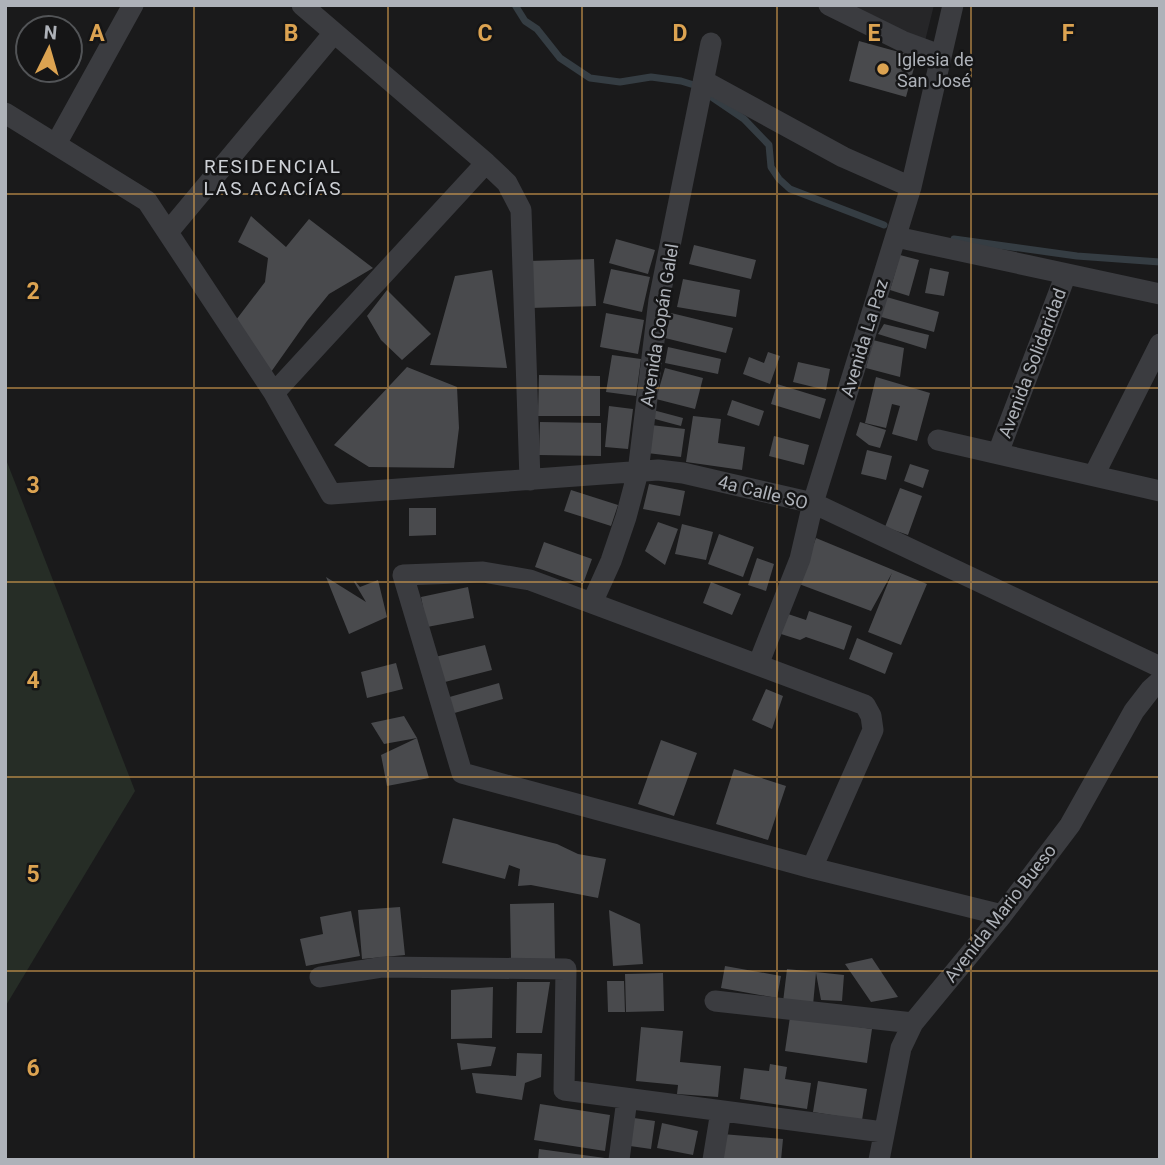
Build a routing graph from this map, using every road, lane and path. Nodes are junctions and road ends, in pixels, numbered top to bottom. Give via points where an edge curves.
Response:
1 (133, 5) edge
2 (302, 5) edge
3 (829, 5) edge
4 (953, 5) edge
5 (334, 33) junction
6 (711, 43) dead end
7 (940, 55) junction
8 (704, 81) junction
9 (5, 113) edge
10 (56, 144) junction
11 (486, 163) junction
12 (911, 187) junction
13 (168, 232) junction
14 (896, 237) junction
15 (1066, 274) junction
16 (1160, 294) edge
17 (1160, 344) edge
18 (274, 393) junction
19 (938, 440) dead end
20 (998, 453) junction
21 (638, 472) junction
22 (1094, 475) junction
23 (530, 480) junction
24 (1160, 491) edge
25 (813, 503) junction
26 (592, 603) junction
27 (758, 665) junction
28 (1160, 667) edge
29 (1160, 681) edge
30 (812, 868) junction
31 (1002, 915) junction
32 (320, 977) dead end
33 (715, 1001) dead end
34 (913, 1023) junction
35 (627, 1099) junction
36 (721, 1111) junction
37 (883, 1132) junction
38 (619, 1160) edge
39 (713, 1160) edge
40 (879, 1160) edge

1 - 10 street
2 - 5 street
3 - 7 street
4 - 7 street, Avenida La Paz
5 - 11 street
5 - 13 street
6 - 8 street, Avenida Copán Galel
7 - 12 street, Avenida La Paz
8 - 12 street via 843,157
8 - 21 street, Avenida Copán Galel via 659,300
9 - 10 street
10 - 13 street via 147,201
11 - 18 street
11 - 23 street via 507,183 520,210
12 - 14 street, Avenida La Paz
13 - 18 street
14 - 15 street
14 - 25 street, Avenida La Paz
15 - 16 street
15 - 20 street, Avenida Solidaridad
17 - 22 street
18 - 23 street, 4a Calle SO via 331,494
19 - 20 street
20 - 22 street
21 - 23 street, 4a Calle SO
21 - 25 street, 4a Calle SO via 683,472
21 - 26 street, Avenida Copán Galel via 611,561
22 - 24 street
25 - 27 street, Avenida La Paz via 800,559
25 - 28 street, 4a Calle SO
26 - 27 street
26 - 30 street via 530,580 483,572 403,575 462,773
27 - 30 street via 865,705 871,716 873,730
29 - 31 street, Avenida Mario Bueso via 1134,711 1070,825
30 - 31 street
31 - 34 street, Avenida Mario Bueso
32 - 35 street via 383,967 566,969 564,1090
33 - 34 street
34 - 37 street, Avenida Mario Bueso via 901,1048
35 - 36 street
35 - 38 street
36 - 37 street
36 - 39 street
37 - 40 street, Avenida Mario Bueso

